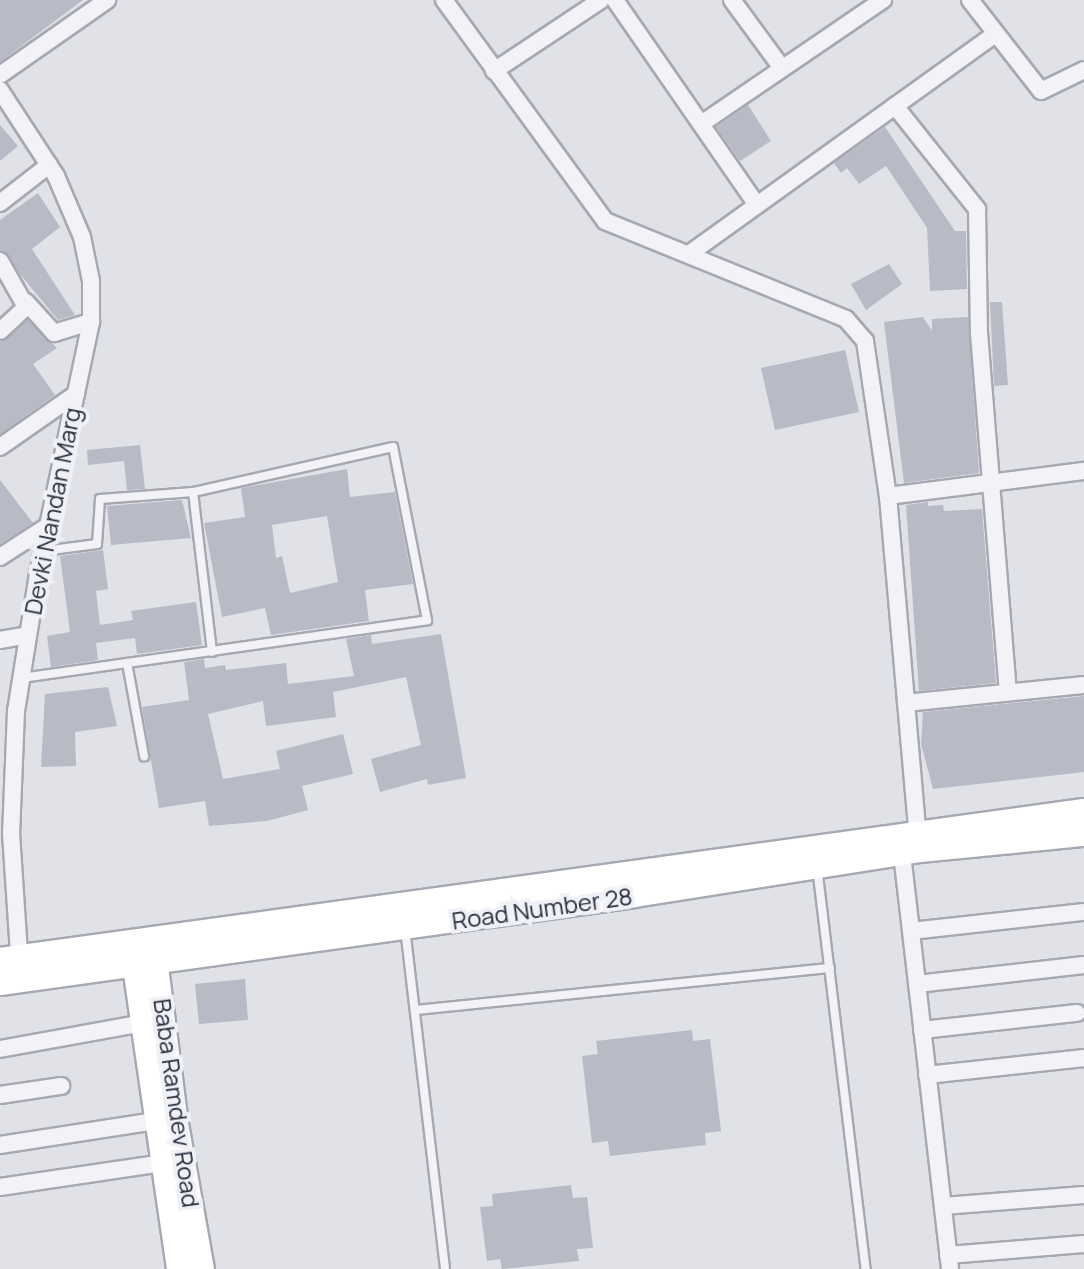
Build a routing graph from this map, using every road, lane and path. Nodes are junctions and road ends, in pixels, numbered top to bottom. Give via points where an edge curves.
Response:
1 (107, 0) edge
2 (444, 0) edge
3 (601, 0) edge
4 (615, 0) edge
5 (732, 0) edge
6 (883, 0) edge
7 (970, 0) edge
8 (858, 7) edge
9 (994, 35) junction
10 (782, 68) junction
11 (1084, 70) edge
12 (494, 71) junction
13 (0, 75) edge
14 (0, 90) edge
15 (895, 106) junction
16 (704, 122) junction
17 (49, 165) junction
18 (0, 203) edge
19 (757, 205) junction
20 (689, 254) junction
21 (0, 261) edge
22 (26, 302) junction
23 (91, 322) junction
24 (0, 331) edge
25 (76, 394) junction
26 (0, 447) edge
27 (1084, 471) edge
28 (991, 480) junction
29 (193, 492) junction
30 (888, 496) junction
31 (48, 526) junction
32 (42, 551) junction
33 (0, 557) edge
34 (28, 635) junction
35 (0, 640) edge
36 (212, 652) junction
37 (127, 663) junction
38 (21, 678) junction
39 (1084, 685) edge
40 (1008, 691) junction
41 (906, 703) junction
42 (7, 744) edge
43 (144, 756) dead end
44 (1084, 811) edge
45 (1084, 834) edge
46 (910, 843) junction
47 (816, 857) junction
48 (1084, 912) edge
49 (405, 926) junction
50 (911, 931) junction
51 (144, 949) junction
52 (9, 958) edge
53 (1084, 965) edge
54 (830, 968) junction
55 (0, 983) edge
56 (917, 984) junction
57 (415, 1010) junction
58 (1077, 1013) dead end
59 (143, 1023) junction
60 (922, 1030) junction
61 (0, 1049) edge
62 (1084, 1058) edge
63 (927, 1075) junction
64 (61, 1086) dead end
65 (0, 1095) edge
66 (155, 1121) junction
67 (0, 1145) edge
68 (162, 1163) junction
69 (0, 1187) edge
70 (1084, 1195) edge
71 (943, 1206) junction
72 (1084, 1244) edge
73 (949, 1262) edge
74 (179, 1269) edge
75 (202, 1269) edge
76 (445, 1269) edge
77 (866, 1269) edge

1 - 13 street
2 - 12 street
3 - 12 street
4 - 16 street
5 - 10 street
6 - 8 street
7 - 9 street
8 - 10 street
9 - 11 street via 1041,91
9 - 15 street
10 - 16 street
12 - 20 street via 605,221
14 - 17 street, Devki Nandan Marg
15 - 19 street
15 - 28 street via 977,209
16 - 19 street
17 - 18 street
17 - 23 street, Devki Nandan Marg via 82,237 91,281
19 - 20 street
20 - 30 street via 846,319 856,329 871,361
21 - 22 street
22 - 23 street via 54,333
22 - 24 street via 22,315
23 - 25 street, Devki Nandan Marg
25 - 26 street
25 - 31 street, Devki Nandan Marg
27 - 28 street
28 - 30 street
28 - 40 street
29 - 32 lane via 100,499 97,544
29 - 36 lane
29 - 36 lane via 397,449 428,612 423,623
30 - 41 street
31 - 32 street, Devki Nandan Marg
31 - 33 street
32 - 34 street, Devki Nandan Marg
34 - 35 street
34 - 38 street, Devki Nandan Marg
36 - 37 lane
37 - 38 lane
37 - 43 lane
38 - 42 street, Devki Nandan Marg
39 - 40 street
40 - 41 street
41 - 46 street
42 - 52 street, Devki Nandan Marg
44 - 46 street, Road Number 28
45 - 46 street, Road Number 28
46 - 47 street, Road Number 28
46 - 50 street
47 - 49 street, Road Number 28
47 - 51 street, Road Number 28
47 - 54 lane
48 - 50 street
49 - 51 street, Road Number 28
49 - 57 lane
50 - 56 street
51 - 52 street, Road Number 28
51 - 55 street, Road Number 28
51 - 59 street
51 - 75 street, Baba Ramdev Road
53 - 56 street
54 - 57 lane
54 - 77 lane
56 - 60 street
57 - 76 lane
58 - 60 street
59 - 61 street
59 - 66 street
60 - 63 street
62 - 63 street
63 - 71 street
64 - 65 street
66 - 67 street
66 - 68 street
68 - 69 street
68 - 74 street
70 - 71 street
71 - 73 street
72 - 73 street

